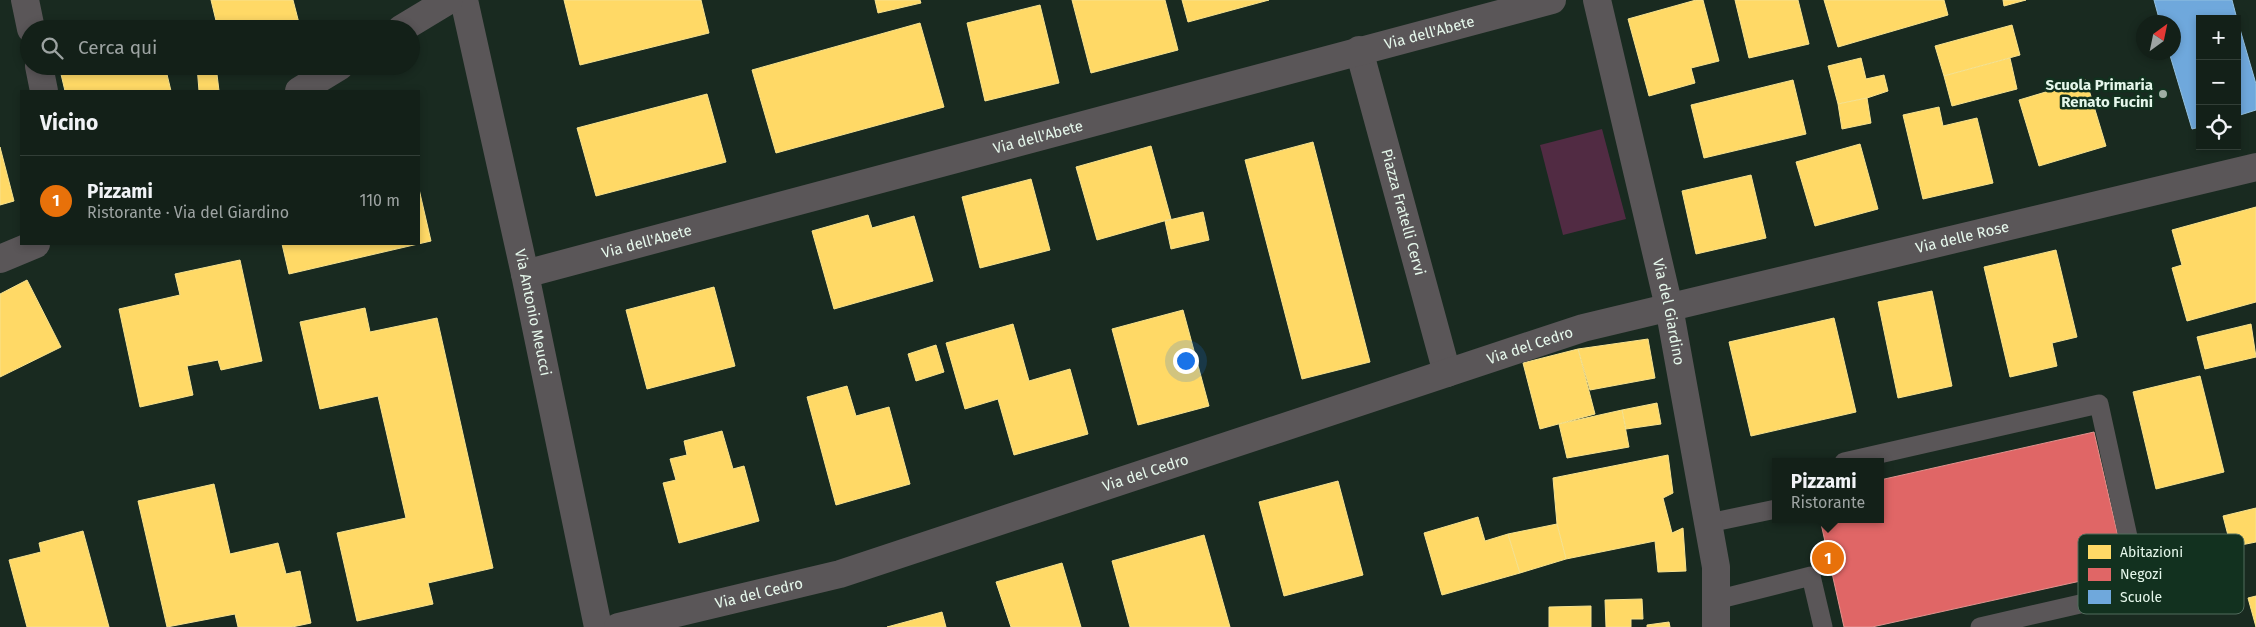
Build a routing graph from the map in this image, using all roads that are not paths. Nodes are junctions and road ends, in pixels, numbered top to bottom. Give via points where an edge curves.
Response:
1 (25, 0) edge
2 (449, 0) edge
3 (464, 0) edge
4 (1552, 0) edge
5 (1597, 0) edge
6 (29, 20) edge
7 (416, 20) edge
8 (1359, 50) junction
9 (41, 75) edge
10 (325, 75) edge
11 (44, 90) edge
12 (301, 90) edge
13 (2256, 167) edge
14 (34, 245) edge
15 (0, 259) edge
16 (525, 274) junction
17 (1670, 307) junction
18 (1447, 373) junction
19 (1862, 458) edge
20 (1772, 510) edge
21 (1709, 523) junction
22 (2127, 534) edge
23 (1716, 600) junction
24 (2078, 605) edge
25 (598, 627) edge
26 (618, 627) edge
27 (1716, 627) edge
28 (1823, 627) edge
29 (1980, 627) edge

1 - 6 street
2 - 7 street
3 - 16 street, Via Antonio Meucci
4 - 8 street, Via dell'Abete
5 - 17 street, Via del Giardino
8 - 16 street, Via dell'Abete
8 - 18 street, Piazza Fratelli Cervi
9 - 11 street
10 - 12 street
13 - 17 street, Via delle Rose
14 - 15 street
16 - 25 street, Via Antonio Meucci
17 - 18 street, Via del Cedro via 1583,328
17 - 21 street, Via del Giardino
18 - 26 street, Via del Cedro via 840,574
19 - 22 lane via 2099,404
20 - 21 lane
21 - 23 street, Via del Giardino via 1716,567
23 - 27 street, Via del Giardino
23 - 28 lane via 1811,576
24 - 29 lane

